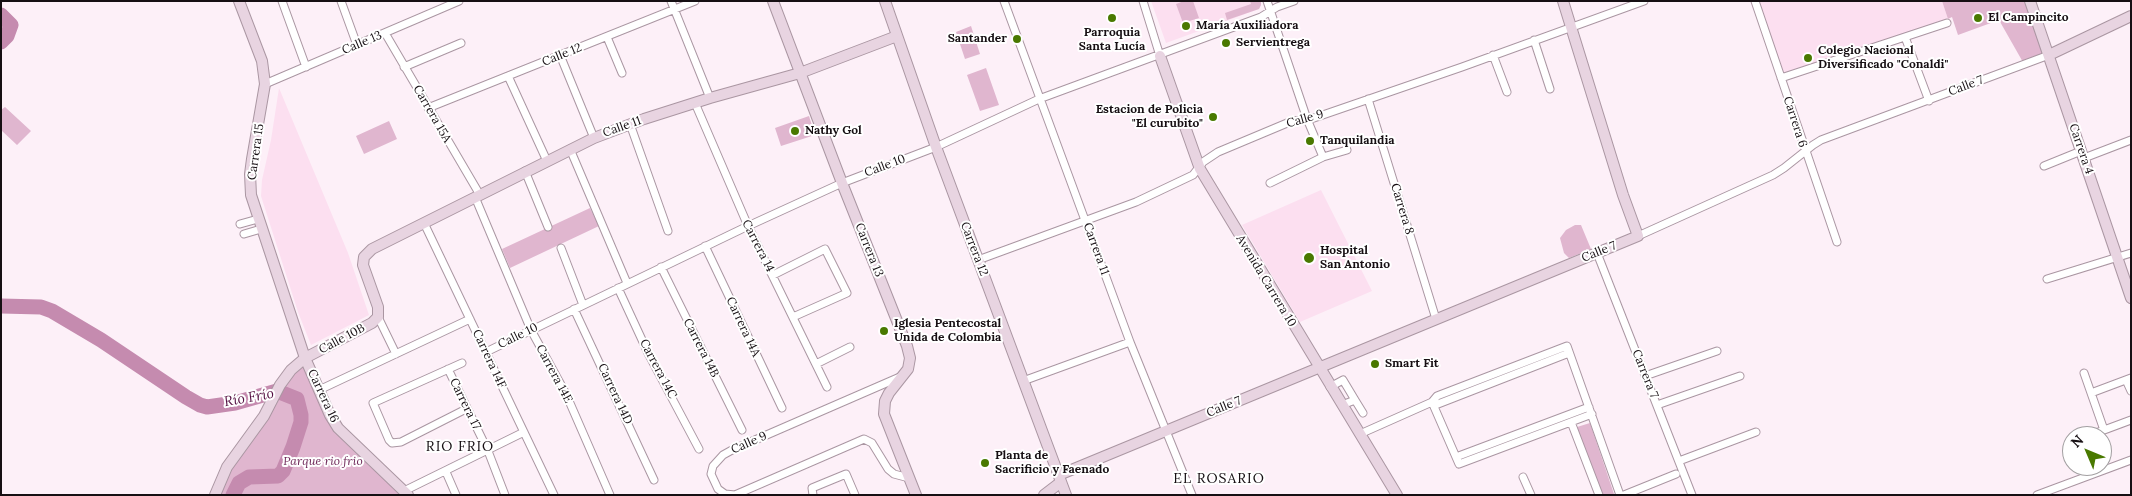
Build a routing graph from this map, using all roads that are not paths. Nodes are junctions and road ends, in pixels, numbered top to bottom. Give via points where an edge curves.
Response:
1 (239, 1) edge
2 (282, 1) edge
3 (341, 1) edge
4 (459, 1) edge
5 (671, 1) edge
6 (695, 1) edge
7 (773, 1) edge
8 (885, 1) edge
9 (1004, 1) edge
10 (1143, 1) edge
11 (1267, 1) edge
12 (1294, 1) edge
13 (1563, 1) edge
14 (1644, 1) edge
15 (1755, 1) edge
16 (2030, 1) edge
17 (674, 10) junction
18 (1270, 11) junction
19 (2131, 16) edge
20 (1947, 24) dead end
21 (1571, 28) junction
22 (385, 34) junction
23 (607, 36) junction
24 (897, 36) junction
25 (1906, 37) junction
26 (1534, 40) junction
27 (461, 43) dead end
28 (357, 45) junction
29 (560, 55) junction
30 (1493, 55) junction
31 (2048, 55) junction
32 (1160, 56) junction
33 (306, 67) junction
34 (404, 67) junction
35 (800, 72) junction
36 (622, 73) dead end
37 (508, 76) junction
38 (1781, 78) junction
39 (265, 84) junction
40 (1550, 89) dead end
41 (1506, 92) dead end
42 (710, 98) junction
43 (1039, 99) junction
44 (1368, 99) junction
45 (1929, 101) junction
46 (695, 103) junction
47 (428, 108) junction
48 (1307, 119) junction
49 (630, 124) junction
50 (594, 138) junction
51 (2131, 140) edge
52 (936, 147) junction
53 (570, 149) junction
54 (1347, 150) dead end
55 (1804, 150) junction
56 (2082, 155) junction
57 (1324, 157) junction
58 (547, 160) junction
59 (2044, 166) dead end
60 (1200, 169) junction
61 (525, 171) junction
62 (842, 183) junction
63 (1270, 183) dead end
64 (478, 196) junction
65 (1087, 222) junction
66 (424, 223) junction
67 (240, 224) dead end
68 (260, 224) junction
69 (748, 226) junction
70 (548, 227) dead end
71 (668, 230) dead end
72 (244, 234) dead end
73 (1638, 236) junction
74 (1837, 242) dead end
75 (705, 246) junction
76 (561, 248) dead end
77 (1597, 253) junction
78 (2131, 253) edge
79 (2117, 257) junction
80 (978, 260) junction
81 (661, 267) junction
82 (773, 275) junction
83 (2047, 279) dead end
84 (627, 283) junction
85 (618, 288) junction
86 (2131, 298) edge
87 (583, 305) junction
88 (574, 309) junction
89 (378, 317) junction
90 (794, 317) junction
91 (470, 319) junction
92 (1436, 320) junction
93 (531, 330) junction
94 (1130, 342) junction
95 (850, 348) dead end
96 (1717, 351) dead end
97 (486, 352) junction
98 (396, 354) junction
99 (305, 358) junction
100 (462, 363) dead end
101 (816, 364) junction
102 (1318, 368) junction
103 (448, 369) junction
104 (2084, 373) dead end
105 (905, 374) junction
106 (1645, 376) junction
107 (1740, 376) dead end
108 (2128, 379) edge
109 (1024, 381) junction
110 (827, 387) dead end
111 (1330, 387) junction
112 (320, 390) junction
113 (2131, 392) edge
114 (2091, 393) junction
115 (1355, 400) junction
116 (1432, 402) junction
117 (1342, 405) junction
118 (1657, 405) junction
119 (782, 408) dead end
120 (466, 409) junction
121 (1591, 411) junction
122 (1364, 413) dead end
123 (2131, 420) edge
124 (1571, 422) junction
125 (2103, 426) edge
126 (2112, 427) edge
127 (742, 430) dead end
128 (1165, 431) junction
129 (524, 432) junction
130 (1756, 432) dead end
131 (1360, 434) junction
132 (699, 449) dead end
133 (488, 451) junction
134 (2131, 460) edge
135 (1458, 461) junction
136 (1679, 461) junction
137 (446, 472) junction
138 (1676, 474) dead end
139 (1523, 477) dead end
140 (909, 478) junction
141 (1060, 478) junction
142 (654, 480) dead end
143 (812, 492) edge
144 (406, 493) edge
145 (215, 495) edge
146 (456, 495) edge
147 (505, 495) edge
148 (554, 495) edge
149 (610, 495) edge
150 (855, 495) edge
151 (916, 495) edge
152 (1044, 495) edge
153 (1066, 495) edge
154 (1192, 495) edge
155 (1397, 495) edge
156 (1531, 495) edge
157 (1599, 495) edge
158 (1622, 495) edge
159 (1692, 495) edge
160 (2038, 495) edge

1 - 39 street, Carrera 15 via 262,62
2 - 33 street
3 - 28 street
4 - 22 street, Calle 13
5 - 17 street
6 - 17 street, Calle 12
7 - 35 street, Carrera 13
8 - 24 street, Carrera 12
9 - 43 street, Carrera 11
10 - 32 street
11 - 18 street
12 - 18 street, Calle 10
13 - 21 street
14 - 21 street, Calle 9
15 - 38 street, Carrera 6
16 - 31 street, Carrera 4
17 - 23 street, Calle 12
17 - 42 street
18 - 32 street, Calle 10 via 1262,17
18 - 48 street
19 - 31 street, Calle 7
20 - 25 street
21 - 26 street, Calle 9
21 - 73 street
22 - 28 street, Calle 13
22 - 34 street, Carrera 15A
23 - 29 street, Calle 12
23 - 36 street
24 - 35 street, Calle 11
24 - 52 street, Carrera 12
25 - 38 street
25 - 45 street
26 - 30 street, Calle 9
26 - 40 street
27 - 34 street
28 - 33 street, Calle 13
29 - 37 street, Calle 12
29 - 50 street
30 - 41 street
30 - 44 street, Calle 9
31 - 45 street, Calle 7
31 - 56 street, Carrera 4
32 - 43 street, Calle 10
32 - 60 street, Avenida Carrera 10
33 - 39 street, Calle 13
34 - 47 street, Carrera 15A
35 - 42 street, Calle 11
35 - 62 street, Carrera 13
37 - 47 street, Calle 12
37 - 58 street
38 - 55 street, Carrera 6
39 - 68 street, Carrera 15 via 250,174 251,195
42 - 46 street, Calle 11
43 - 52 street, Calle 10
43 - 65 street, Carrera 11
44 - 48 street, Calle 9
44 - 92 street, Carrera 8
45 - 55 street, Calle 7 via 1841,132
46 - 49 street, Calle 11
46 - 69 street, Carrera 14
47 - 64 street, Carrera 15A
48 - 57 street
48 - 60 street, Calle 9 via 1218,152 1203,162
49 - 50 street, Calle 11
49 - 71 street
50 - 53 street, Calle 11
51 - 56 street
52 - 62 street, Calle 10
52 - 80 street, Carrera 12
53 - 58 street, Calle 11
53 - 84 street
54 - 57 street
55 - 73 street, Calle 7 via 1772,175
55 - 74 street, Carrera 6
56 - 59 street
56 - 79 street, Carrera 4
57 - 63 street
58 - 61 street, Calle 11
60 - 65 street, Calle 9
60 - 102 street, Avenida Carrera 10
61 - 64 street, Calle 11
61 - 70 street
62 - 69 street, Calle 10
62 - 105 street, Carrera 13 via 907,346 910,358
64 - 66 street, Calle 11
64 - 93 street, Carrera 14E
65 - 80 street, Calle 9
65 - 94 street, Carrera 11
66 - 89 street, Calle 11 via 372,249 364,257 363,265 378,307
66 - 91 street, Carrera 14F
67 - 68 street
68 - 72 street
68 - 99 street, Carrera 15
69 - 75 street, Calle 10
69 - 82 street, Carrera 14
73 - 77 street, Calle 7
75 - 81 street, Calle 10
75 - 119 street, Carrera 14A
76 - 87 street
77 - 92 street, Calle 7
77 - 106 street, Carrera 7
78 - 79 street
79 - 83 street
79 - 86 street, Carrera 4
80 - 109 street, Carrera 12
81 - 84 street, Calle 10
81 - 127 street, Carrera 14B
82 - 90 street, Carrera 14
82 - 90 street via 825,249 847,293
84 - 85 street, Calle 10
85 - 87 street, Calle 10
85 - 132 street, Carrera 14C
87 - 88 street, Calle 10
88 - 93 street, Calle 10
88 - 142 street, Carrera 14D
89 - 98 street
89 - 99 street, Calle 10B
90 - 101 street, Carrera 14
91 - 97 street, Carrera 14F
91 - 98 street
92 - 102 street, Calle 7
93 - 97 street, Calle 10
93 - 149 street, Carrera 14E via 566,394
94 - 109 street
94 - 128 street, Carrera 11
95 - 101 street
96 - 106 street
97 - 129 street, Carrera 14F
98 - 112 street
99 - 112 street, Carrera 16
99 - 145 street, Calle 10B via 280,385 272,402 226,467
100 - 103 street
101 - 110 street, Carrera 14
102 - 111 street, Avenida Carrera 10
102 - 128 street, Calle 7
103 - 120 street, Carrera 17
103 - 120 street via 373,403 389,440 401,442
104 - 114 street
105 - 140 street via 889,392 884,408
105 - 140 street, Calle 9 via 724,454 713,466 711,474 718,489 735,495 864,439 872,443 888,469
106 - 118 street, Carrera 7
107 - 118 street
108 - 113 street
108 - 114 street
109 - 141 street, Carrera 12
111 - 115 street via 1343,380
111 - 117 street, Avenida Carrera 10
112 - 144 street, Carrera 16 via 338,428
114 - 125 street
115 - 117 street
115 - 122 street
116 - 121 street via 1437,396 1568,349
116 - 131 street
116 - 135 street
117 - 131 street, Avenida Carrera 10
118 - 136 street, Carrera 7
120 - 133 street, Carrera 17
121 - 124 street
121 - 135 street
121 - 158 street
123 - 126 street
124 - 135 street
124 - 157 street
128 - 141 street, Calle 7
128 - 154 street, Carrera 11
129 - 133 street
129 - 148 street, Carrera 14F
130 - 136 street
131 - 155 street, Avenida Carrera 10
133 - 137 street
133 - 147 street, Carrera 17
134 - 160 street
136 - 159 street, Carrera 7
137 - 144 street
137 - 146 street
138 - 158 street
139 - 156 street
140 - 151 street
141 - 152 street, Calle 7
141 - 153 street, Carrera 12
143 - 150 street via 846,474

